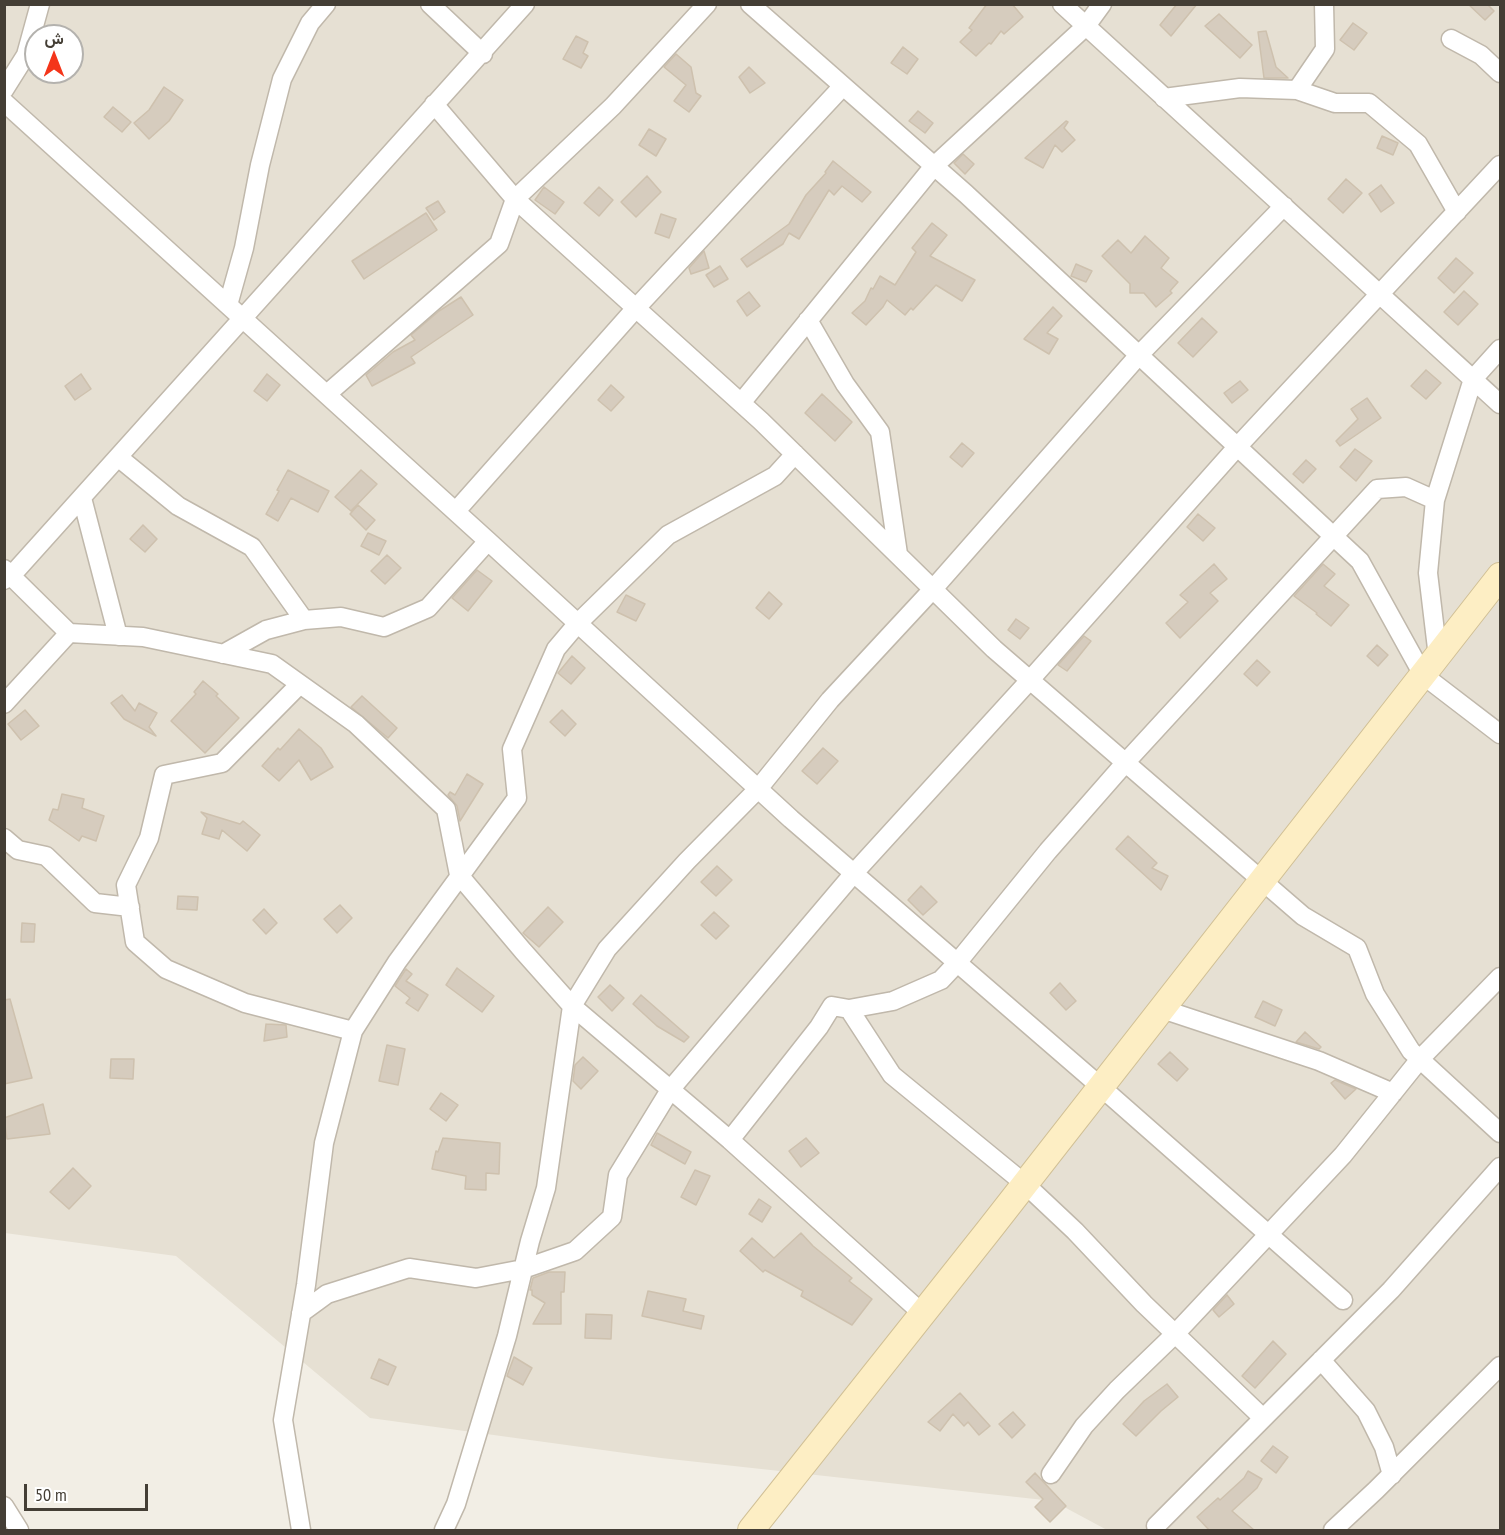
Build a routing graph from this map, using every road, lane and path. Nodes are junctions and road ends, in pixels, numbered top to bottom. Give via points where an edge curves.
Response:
1 (40, 4) edge
2 (326, 4) edge
3 (430, 4) edge
4 (525, 4) edge
5 (707, 4) edge
6 (750, 4) edge
7 (1062, 4) edge
8 (1102, 4) edge
9 (1324, 4) edge
10 (1086, 27) junction
11 (1451, 39) dead end
12 (483, 54) junction
13 (1500, 73) edge
14 (843, 86) junction
15 (4, 90) edge
16 (1297, 90) junction
17 (1164, 98) junction
18 (4, 102) edge
19 (434, 104) junction
20 (1500, 165) edge
21 (934, 166) junction
22 (515, 199) junction
23 (1284, 206) junction
24 (1457, 212) junction
25 (1381, 295) junction
26 (228, 305) junction
27 (636, 308) junction
28 (243, 318) junction
29 (808, 321) junction
30 (1500, 349) edge
31 (1139, 355) junction
32 (1473, 379) junction
33 (327, 394) junction
34 (741, 403) junction
35 (1500, 404) edge
36 (1238, 446) junction
37 (795, 454) junction
38 (118, 458) junction
39 (82, 498) junction
40 (1435, 500) junction
41 (456, 511) junction
42 (1334, 537) junction
43 (488, 541) junction
44 (898, 554) junction
45 (7, 575) edge
46 (1500, 576) edge
47 (933, 589) junction
48 (304, 620) junction
49 (578, 623) junction
50 (69, 633) junction
51 (118, 636) junction
52 (223, 654) junction
53 (1430, 666) junction
54 (1030, 680) junction
55 (300, 684) junction
56 (4, 704) edge
57 (1500, 734) edge
58 (1126, 762) junction
59 (758, 789) junction
60 (4, 838) edge
61 (854, 873) junction
62 (459, 875) junction
63 (1263, 880) junction
64 (130, 907) junction
65 (957, 963) junction
66 (1500, 977) edge
67 (572, 1006) junction
68 (849, 1009) junction
69 (1162, 1009) junction
70 (353, 1031) junction
71 (1420, 1059) junction
72 (1101, 1087) junction
73 (670, 1090) junction
74 (1393, 1093) junction
75 (1500, 1133) edge
76 (730, 1140) junction
77 (1500, 1167) edge
78 (1025, 1184) junction
79 (1267, 1233) junction
80 (523, 1269) junction
81 (1343, 1300) dead end
82 (301, 1313) junction
83 (922, 1314) junction
84 (1174, 1334) junction
85 (1321, 1360) junction
86 (1500, 1366) edge
87 (1263, 1418) junction
88 (1051, 1474) dead end
89 (1392, 1475) junction
90 (4, 1506) edge
91 (1156, 1526) dead end
92 (19, 1530) edge
93 (301, 1530) edge
94 (444, 1530) edge
95 (751, 1530) edge
96 (1333, 1530) edge

1 - 15 street via 26,55
2 - 26 street via 310,23 282,79
3 - 12 street
4 - 12 street
5 - 22 street via 613,106
6 - 14 street
7 - 10 street
8 - 10 street
9 - 16 street via 1325,49
10 - 17 street
10 - 21 street
11 - 13 street via 1481,55
12 - 19 street
14 - 21 street
14 - 27 street
16 - 17 street via 1240,88
16 - 24 street via 1335,103 1369,103 1418,144
17 - 23 street
18 - 26 street
19 - 22 street
19 - 28 street
20 - 24 street
21 - 29 street
21 - 31 street
22 - 27 street
22 - 33 street via 499,244
23 - 25 street
23 - 31 street
24 - 25 street
25 - 32 street
25 - 36 street
26 - 28 street
27 - 34 street
27 - 41 street
28 - 33 street
28 - 38 street
29 - 34 street
29 - 44 street via 845,384 880,432
30 - 32 street
31 - 36 street
31 - 47 street
32 - 35 street
32 - 40 street
33 - 41 street
34 - 37 street
36 - 42 street
36 - 54 street
37 - 44 street
37 - 49 street via 775,476 668,535
38 - 39 street
38 - 48 street via 178,506 252,547
39 - 45 street
39 - 51 street
40 - 42 street via 1406,487 1377,489
40 - 53 street via 1428,573
41 - 43 street
42 - 53 street via 1360,561
42 - 58 street
43 - 48 street via 428,608 384,627 340,617
43 - 49 street
44 - 47 street
45 - 50 street
46 - 53 street
47 - 54 street
47 - 59 street via 831,700
48 - 52 street via 266,630
49 - 59 street
49 - 62 street via 556,649 512,749 518,798
50 - 51 street
50 - 56 street
51 - 52 street via 143,637
52 - 55 street via 272,664
53 - 57 street
53 - 63 street
54 - 58 street
54 - 61 street
55 - 62 street via 356,724 446,809
55 - 64 street via 222,763 164,775 149,838 126,885
58 - 63 street
58 - 65 street
59 - 61 street
59 - 67 street via 607,949
60 - 64 street via 18,850 46,856 95,903
61 - 65 street
61 - 73 street
62 - 67 street
62 - 70 street
63 - 69 street
63 - 71 street via 1303,916 1357,948 1375,994
64 - 70 street via 135,942 166,969 245,1003
65 - 68 street via 941,980 892,1000
65 - 72 street
66 - 71 street
67 - 73 street
67 - 80 street via 546,1188
68 - 76 street via 832,1006
68 - 78 street via 892,1075
69 - 72 street
69 - 74 street via 1318,1061
70 - 82 street via 324,1143
71 - 74 street
71 - 75 street
72 - 78 street
72 - 79 street
73 - 76 street
73 - 80 street via 618,1175 612,1216 575,1251
74 - 79 street via 1342,1155
76 - 83 street
77 - 85 street via 1391,1290
78 - 83 street
78 - 84 street
79 - 81 street
79 - 84 street
80 - 82 street via 476,1278 409,1268 327,1294
80 - 94 street via 460,1493
82 - 93 street via 283,1420
83 - 95 street
84 - 87 street
84 - 88 street via 1084,1426
85 - 87 street
85 - 89 street via 1366,1410
86 - 89 street
87 - 91 street
89 - 96 street
90 - 92 street

